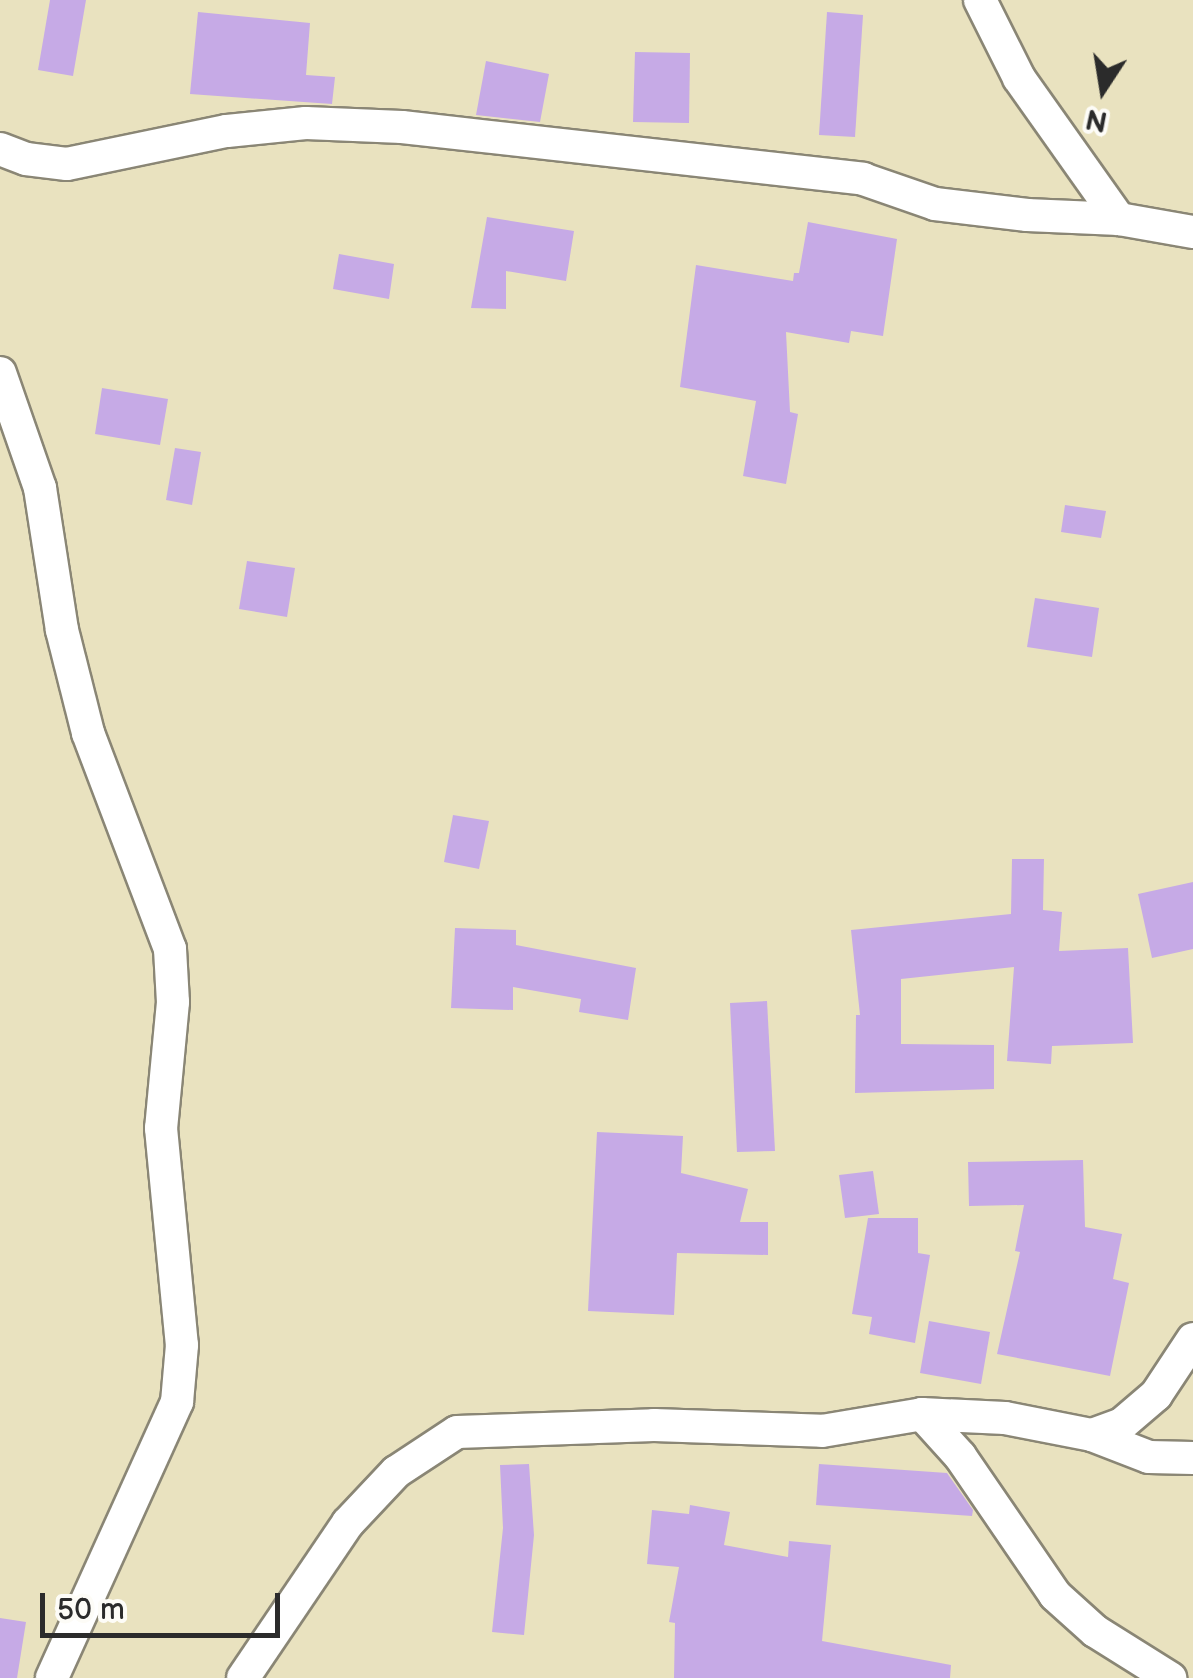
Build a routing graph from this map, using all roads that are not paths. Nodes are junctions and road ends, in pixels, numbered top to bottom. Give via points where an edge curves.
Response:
1 (980, 0) edge
2 (0, 149) edge
3 (1119, 219) junction
4 (1193, 232) edge
5 (0, 373) edge
6 (1193, 1339) edge
7 (922, 1414) junction
8 (1092, 1436) junction
9 (1193, 1458) edge
10 (52, 1678) edge
11 (244, 1678) edge
12 (1170, 1678) edge

1 - 3 street via 1019,78
2 - 3 street via 66,164 306,123 402,128 864,180 935,204
3 - 4 street
5 - 10 street via 40,488 62,630 88,734 170,949 173,1002 161,1128 182,1345 177,1402
6 - 8 street via 1156,1395 1122,1424
7 - 8 street via 1005,1418
7 - 11 street via 822,1431 654,1425 457,1432 396,1472 348,1522
7 - 12 street via 960,1456 1055,1595 1095,1631
8 - 9 street via 1149,1457

